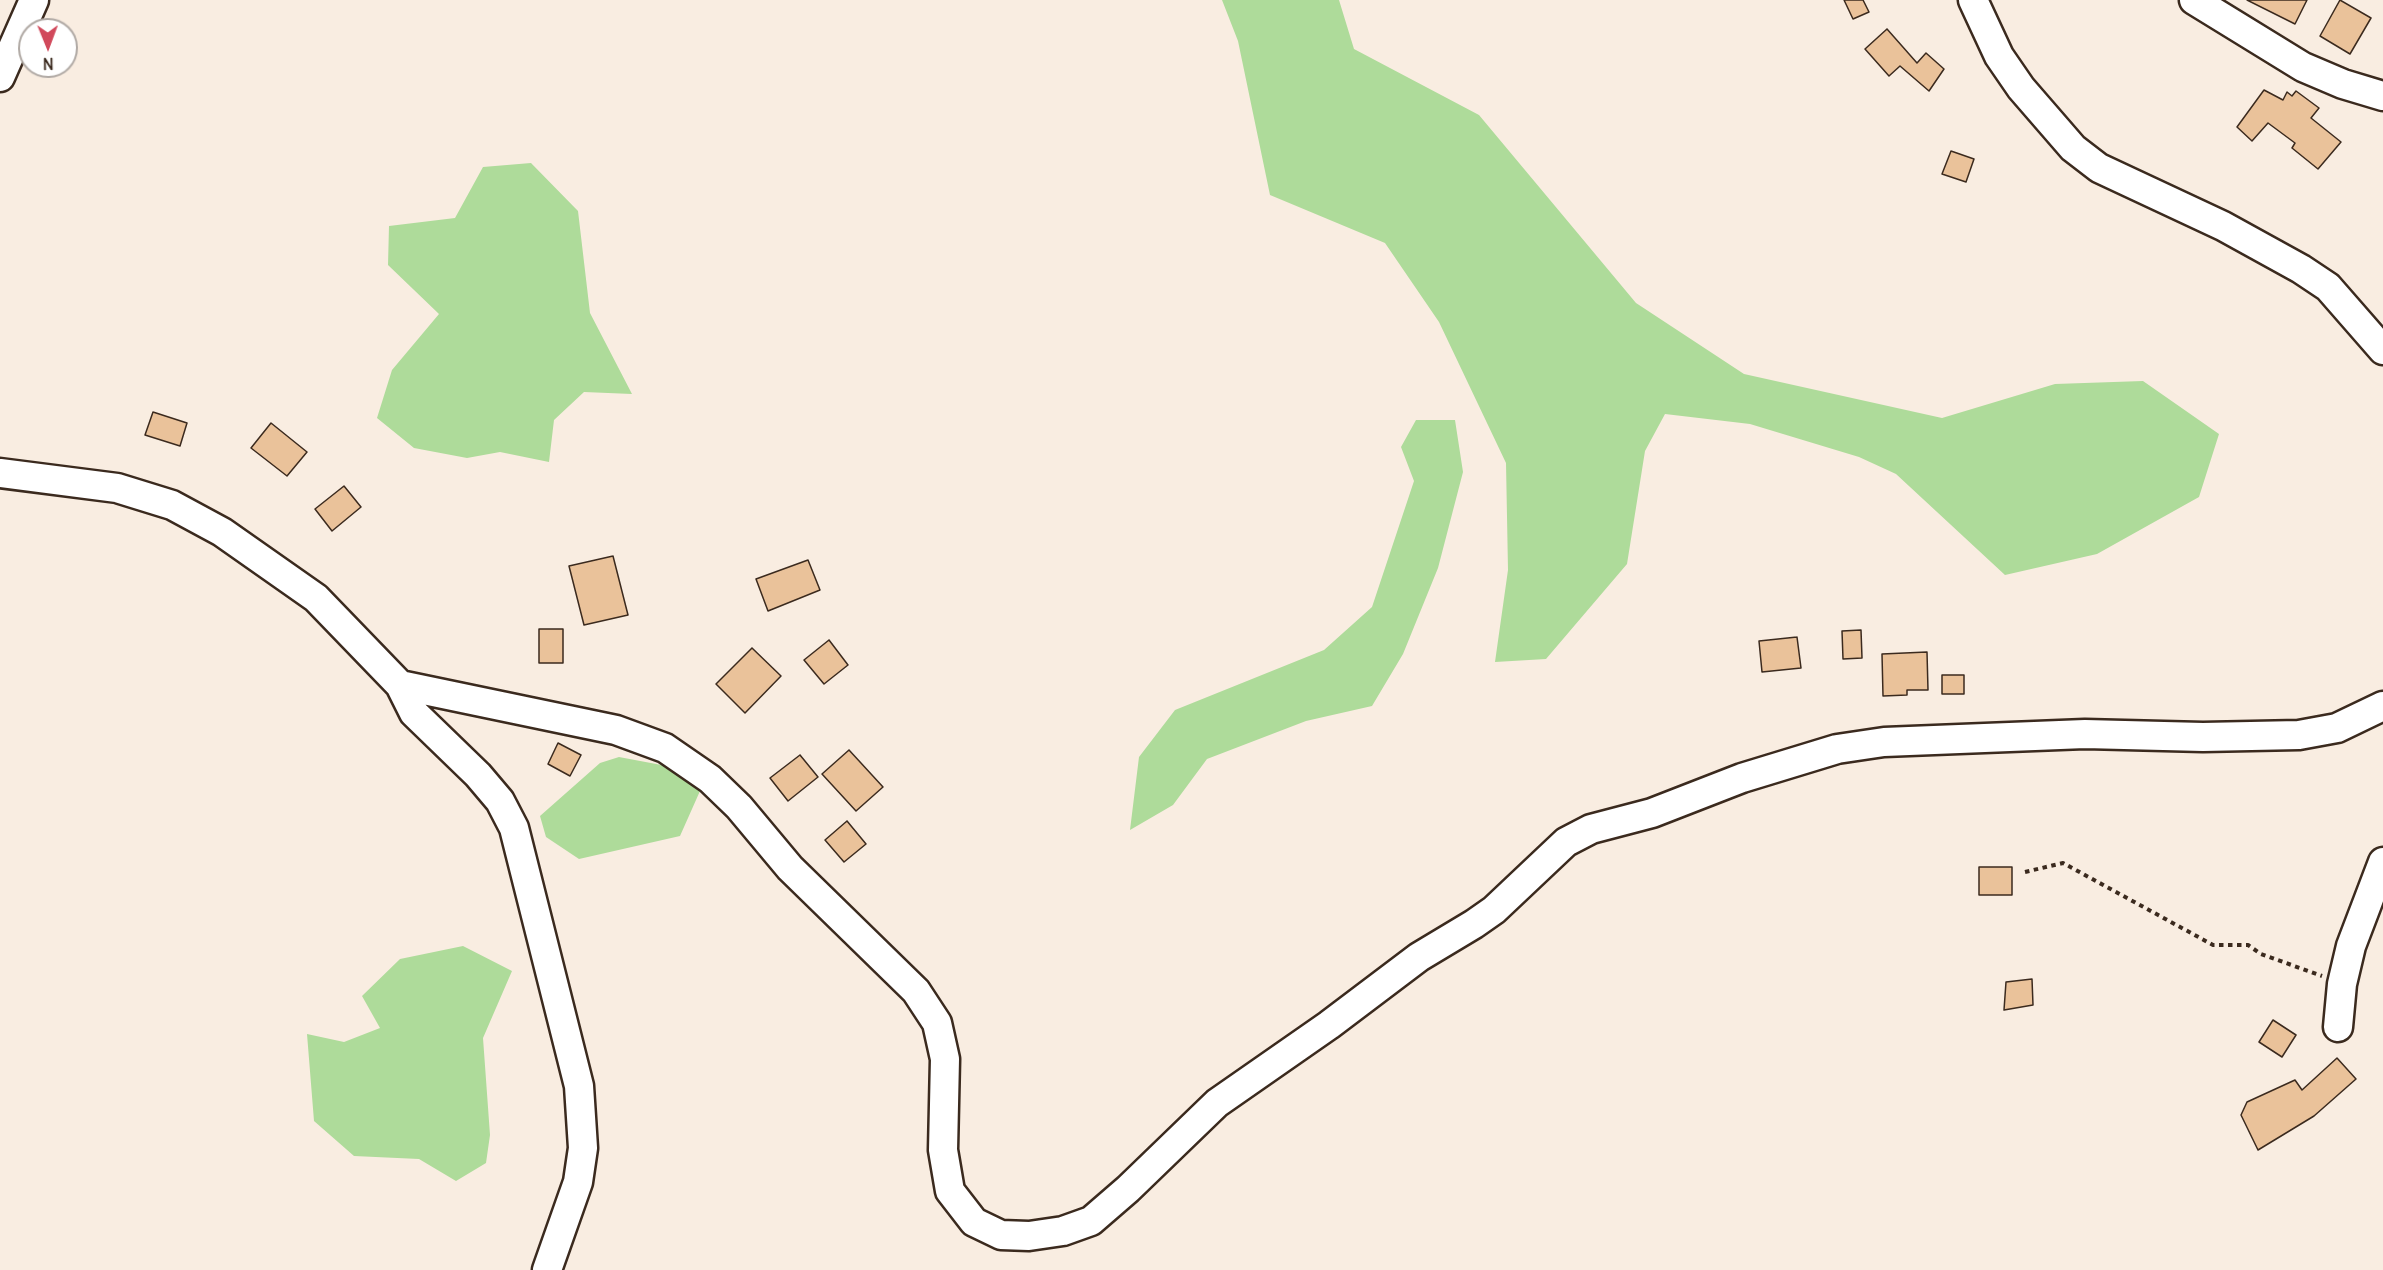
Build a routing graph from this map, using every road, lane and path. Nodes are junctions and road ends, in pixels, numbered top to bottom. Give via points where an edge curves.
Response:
1 (34, 0) edge
2 (1973, 0) edge
3 (2194, 0) edge
4 (0, 76) edge
5 (2383, 96) edge
6 (2383, 350) edge
7 (0, 473) edge
8 (400, 685) junction
9 (2383, 706) edge
10 (2383, 862) edge
11 (2025, 872) dead end
12 (2342, 984) junction
13 (2337, 1027) dead end
14 (547, 1270) edge

1 - 4 street
2 - 6 street via 1999,56 2028,97 2073,148 2099,168 2223,226 2301,269 2328,287
3 - 5 street via 2303,67
7 - 8 street via 117,488 172,505 222,532 316,598
8 - 9 street via 616,730 665,747 710,779 790,868 916,991 937,1023 945,1059 943,1150 950,1191 974,1222 1001,1235 1029,1236 1063,1231 1091,1221 1217,1103 1419,957 1494,910 1566,842 1591,829 1652,813 1742,778 1837,749 1884,742 2085,734 2299,735 2337,728
8 - 14 street via 414,713 500,801 514,828 545,950 579,1086 582,1148 578,1182
10 - 12 street via 2351,946
11 - 12 path via 2063,863 2214,945 2248,945 2261,954
12 - 13 street

